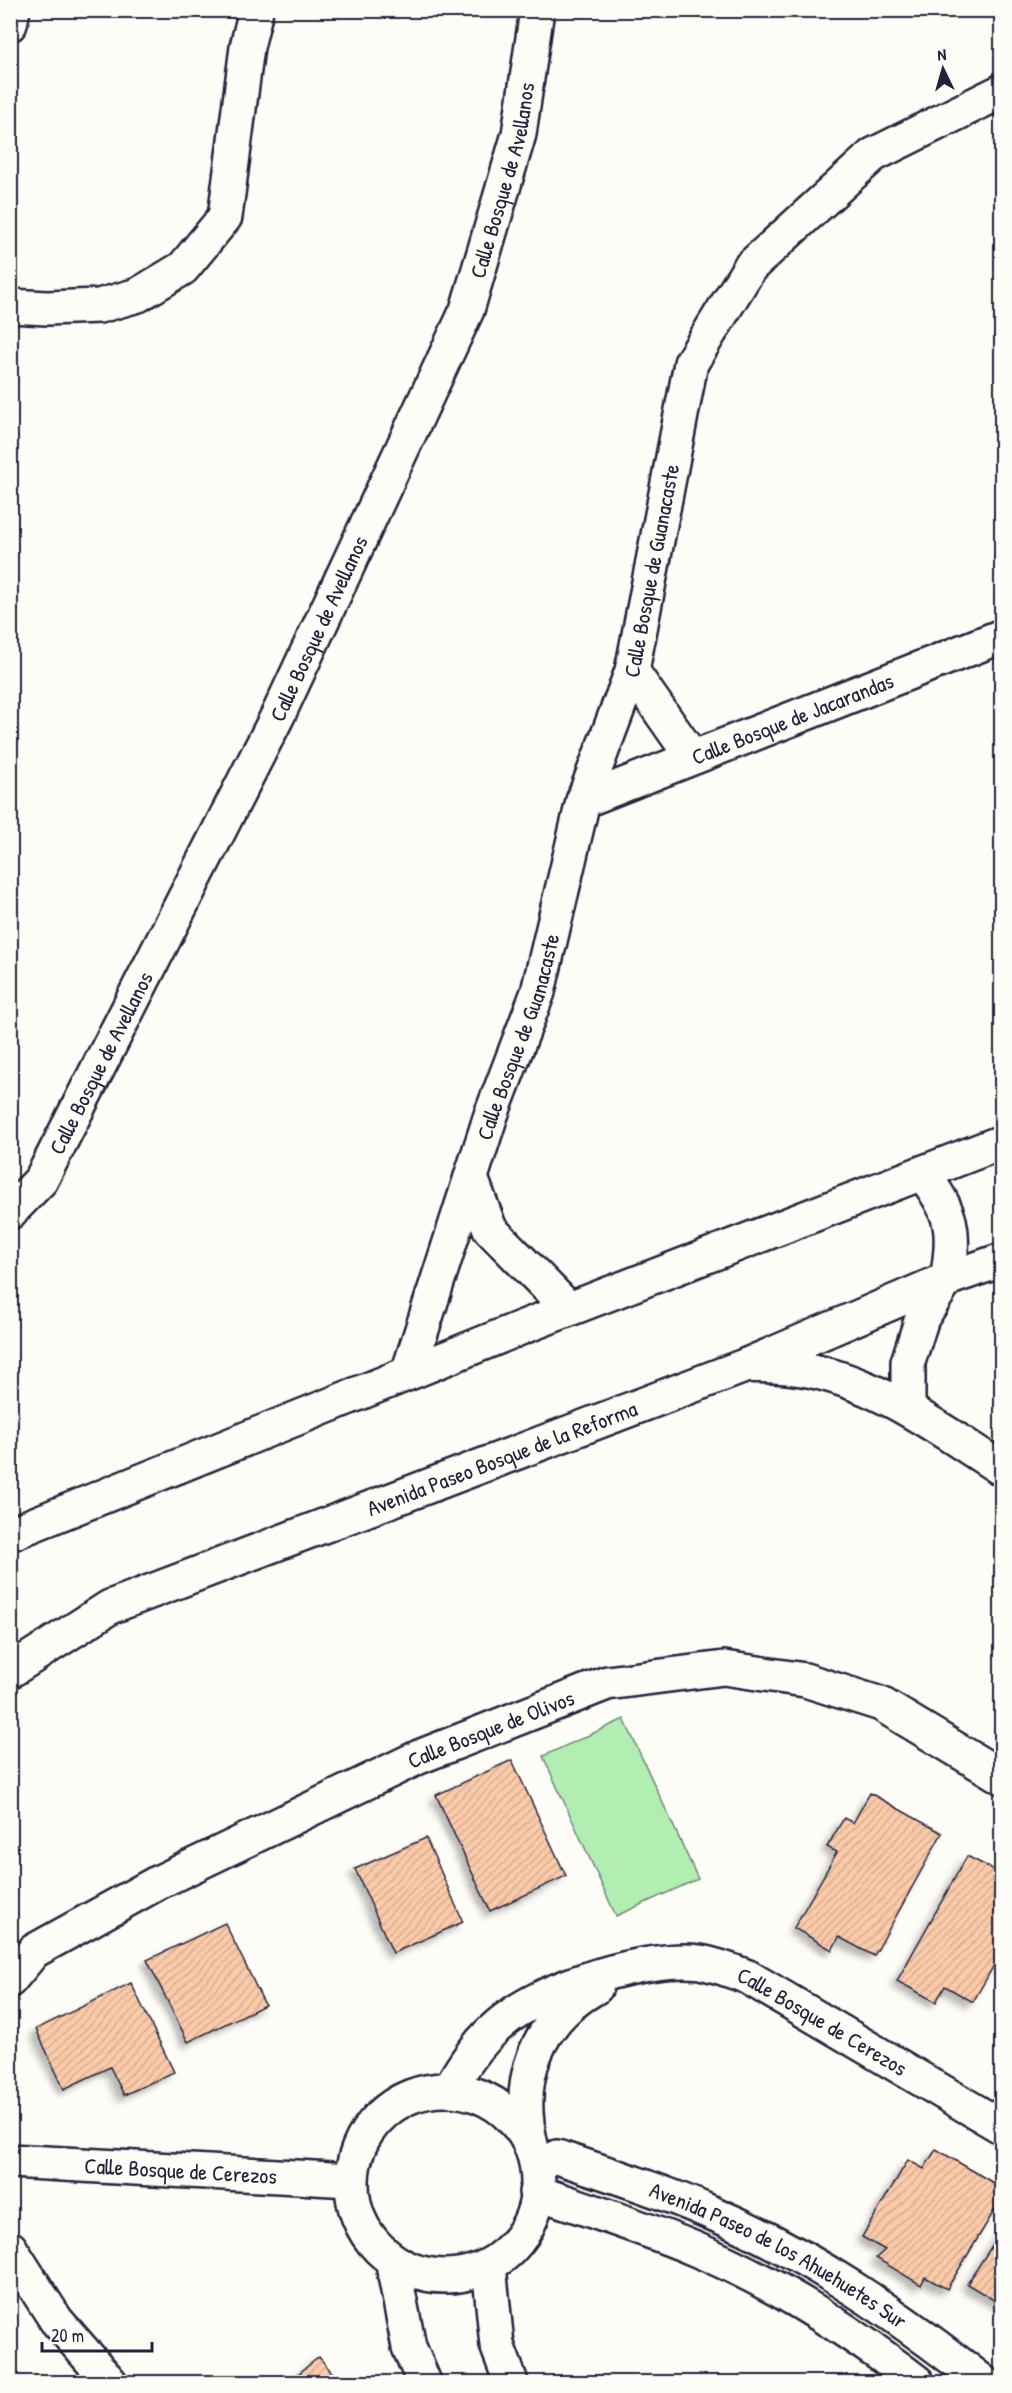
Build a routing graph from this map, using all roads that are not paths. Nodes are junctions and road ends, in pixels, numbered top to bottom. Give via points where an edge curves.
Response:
1 (13, 10) edge
2 (255, 10) edge
3 (537, 10) edge
4 (10, 24) edge
5 (996, 99) edge
6 (10, 306) edge
7 (1002, 636) edge
8 (632, 671) junction
9 (692, 757) junction
10 (583, 801) junction
11 (1002, 1142) edge
12 (922, 1173) junction
13 (471, 1178) junction
14 (10, 1212) edge
15 (1002, 1260) edge
16 (947, 1280) junction
17 (569, 1309) junction
18 (747, 1365) junction
19 (408, 1373) junction
20 (908, 1409) junction
21 (1002, 1469) edge
22 (10, 1534) edge
23 (10, 1671) edge
24 (1002, 1778) edge
25 (628, 1968) junction
26 (10, 1980) edge
27 (449, 2090) junction
28 (1002, 2127) edge
29 (544, 2152) junction
30 (10, 2161) edge
31 (350, 2180) junction
32 (536, 2192) junction
33 (10, 2248) edge
34 (392, 2260) junction
35 (489, 2266) junction
36 (110, 2382) edge
37 (424, 2382) edge
38 (511, 2382) edge
39 (917, 2382) edge
40 (983, 2382) edge

1 - 4 street
2 - 6 street via 225,217 183,268 138,294 99,306
3 - 14 street, Calle Bosque de Avellanos via 519,134 467,310 278,715 41,1180
5 - 8 street, Calle Bosque de Guanacaste via 873,155 744,276 691,363
7 - 9 street, Calle Bosque de Jacarandas
8 - 9 street
8 - 10 street, Calle Bosque de Guanacaste
9 - 10 street, Calle Bosque de Jacarandas
10 - 13 street, Calle Bosque de Guanacaste via 538,993
11 - 12 street
12 - 16 street via 941,1197 951,1226 952,1254
12 - 17 street
13 - 17 street via 490,1229
13 - 19 street, Calle Bosque de Guanacaste
15 - 16 street, Avenida Paseo Bosque de la Reforma
16 - 18 street, Avenida Paseo Bosque de la Reforma
16 - 20 street via 922,1318 908,1362
17 - 19 street
18 - 20 street via 802,1369 857,1384
18 - 23 street, Avenida Paseo Bosque de la Reforma via 110,1607
19 - 22 street
20 - 21 street
24 - 26 street, Calle Bosque de Olivos via 881,1704 805,1680 724,1668 607,1683 419,1757 157,1882 34,1952
25 - 27 street, Calle Bosque de Cerezos via 533,2000 483,2040
25 - 28 street, Calle Bosque de Cerezos via 698,1962 740,1974
25 - 29 street, Calle Bosque de Cerezos via 579,1996 559,2014 534,2055 524,2101 526,2125
27 - 29 street via 475,2095 499,2107
27 - 31 street via 412,2095 381,2115 359,2145
29 - 32 street
29 - 40 street, Avenida Paseo de los Ahuehuetes Sur via 645,2186 766,2238 868,2297
30 - 31 street, Calle Bosque de Cerezos
31 - 34 street via 355,2211 369,2239
32 - 35 street via 534,2213 517,2243
32 - 39 street, Avenida Paseo de los Ahuehuetes Sur via 630,2223 747,2274 846,2331
33 - 36 street via 56,2320
34 - 35 street via 414,2272 440,2277
34 - 37 street via 409,2347
35 - 38 street via 497,2345

